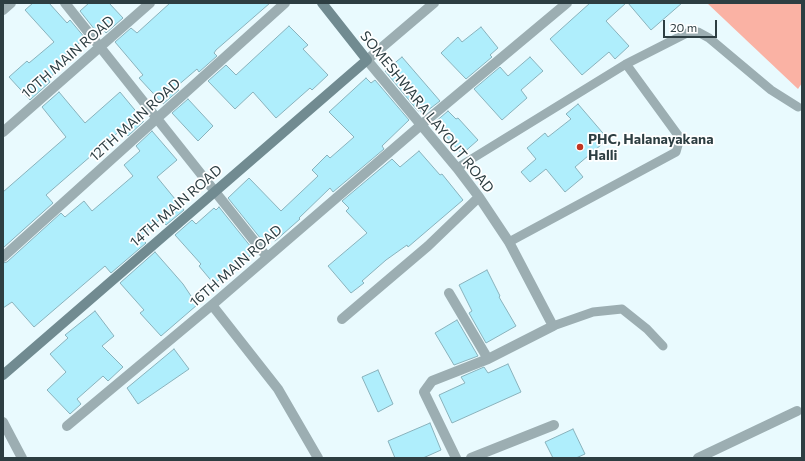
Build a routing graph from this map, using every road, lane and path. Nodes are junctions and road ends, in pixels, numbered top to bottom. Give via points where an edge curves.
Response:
1 (11, 3) edge
2 (65, 3) edge
3 (150, 3) edge
4 (285, 3) edge
5 (322, 3) edge
6 (434, 3) edge
7 (567, 3) edge
8 (3, 10) edge
9 (100, 47) junction
10 (367, 60) junction
11 (626, 64) junction
12 (798, 107) dead end
13 (158, 119) junction
14 (421, 125) junction
15 (3, 132) edge
16 (457, 168) junction
17 (215, 191) junction
18 (479, 197) junction
19 (509, 242) junction
20 (3, 257) edge
21 (267, 257) junction
22 (449, 294) dead end
23 (212, 305) junction
24 (342, 319) dead end
25 (553, 326) junction
26 (662, 346) dead end
27 (488, 359) junction
28 (3, 375) edge
29 (797, 411) dead end
30 (3, 422) edge
31 (554, 425) dead end
32 (67, 426) dead end
33 (22, 458) edge
34 (318, 458) edge
35 (456, 458) edge
36 (470, 458) edge
37 (698, 458) edge

1 - 8 street
2 - 9 street
3 - 9 street, 10TH MAIN ROAD
4 - 13 street, 12TH MAIN ROAD
5 - 10 street, SOMESHWARA LAYOUT ROAD
6 - 10 street
7 - 14 street, 16TH MAIN ROAD
9 - 13 street
9 - 15 street, 10TH MAIN ROAD
10 - 14 street, SOMESHWARA LAYOUT ROAD
10 - 17 street, 14TH MAIN ROAD
11 - 12 lane via 688,32 698,32 709,38 771,90
11 - 16 lane
11 - 19 lane via 680,138 676,152
13 - 17 street
13 - 20 street, 12TH MAIN ROAD
14 - 16 street, SOMESHWARA LAYOUT ROAD
14 - 21 street, 16TH MAIN ROAD
16 - 18 street, SOMESHWARA LAYOUT ROAD
17 - 21 street
17 - 28 street, 14TH MAIN ROAD
18 - 19 street, SOMESHWARA LAYOUT ROAD
18 - 24 street via 428,246
19 - 25 street, SOMESHWARA LAYOUT ROAD
21 - 23 street, 16TH MAIN ROAD
22 - 27 street
23 - 32 street, 16TH MAIN ROAD
23 - 34 street via 278,390
25 - 26 lane via 593,312 622,309 647,329
25 - 27 street
27 - 35 street via 432,381 424,392
29 - 37 street
30 - 33 street
31 - 36 street

